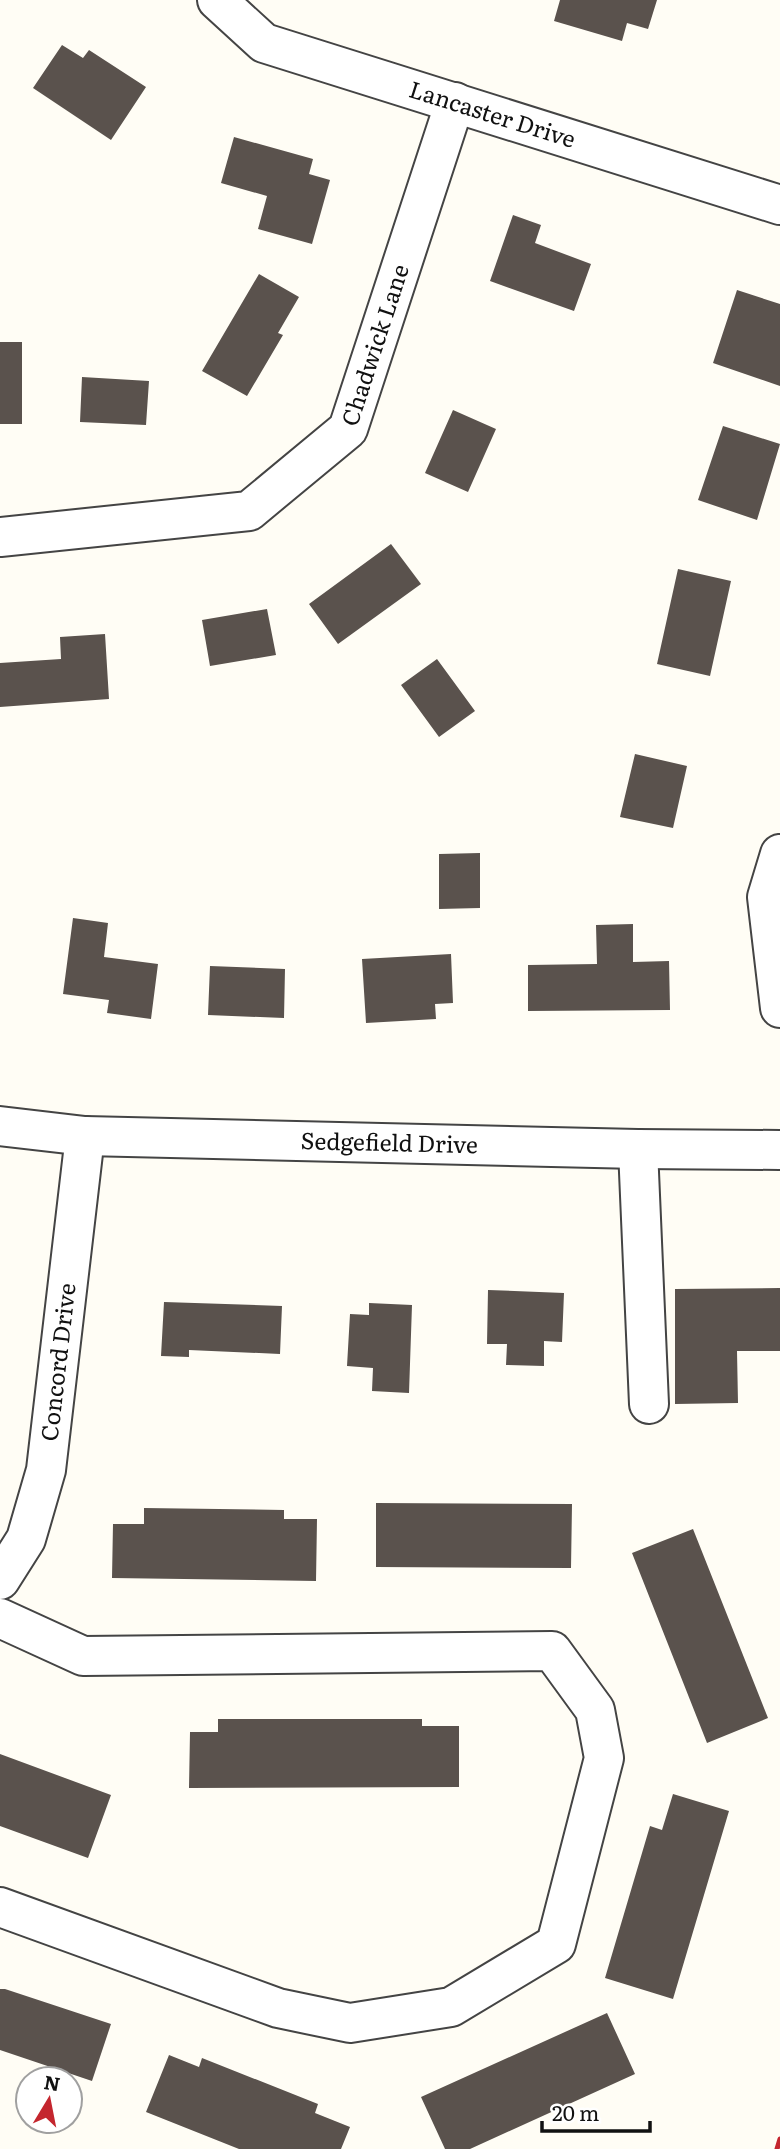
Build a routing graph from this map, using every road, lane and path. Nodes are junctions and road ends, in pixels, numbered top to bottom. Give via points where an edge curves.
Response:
1 (217, 0) edge
2 (455, 102) junction
3 (780, 205) edge
4 (0, 537) edge
5 (780, 854) edge
6 (780, 1008) edge
7 (0, 1126) edge
8 (85, 1136) junction
9 (638, 1149) junction
10 (780, 1150) edge
11 (649, 1404) dead end
12 (0, 1580) edge
13 (0, 1618) edge
14 (0, 1907) edge

1 - 2 street, Lancaster Drive via 264,43
2 - 3 street, Lancaster Drive
2 - 4 street, Chadwick Lane via 348,429 249,511
5 - 6 street via 767,897
7 - 8 street, Sedgefield Drive
8 - 9 street, Sedgefield Drive
8 - 12 street, Concord Drive via 46,1470 26,1539
9 - 10 street, Sedgefield Drive
9 - 11 street
13 - 14 street via 83,1656 552,1651 595,1710 604,1759 556,1944 451,2007 350,2023 278,2008

